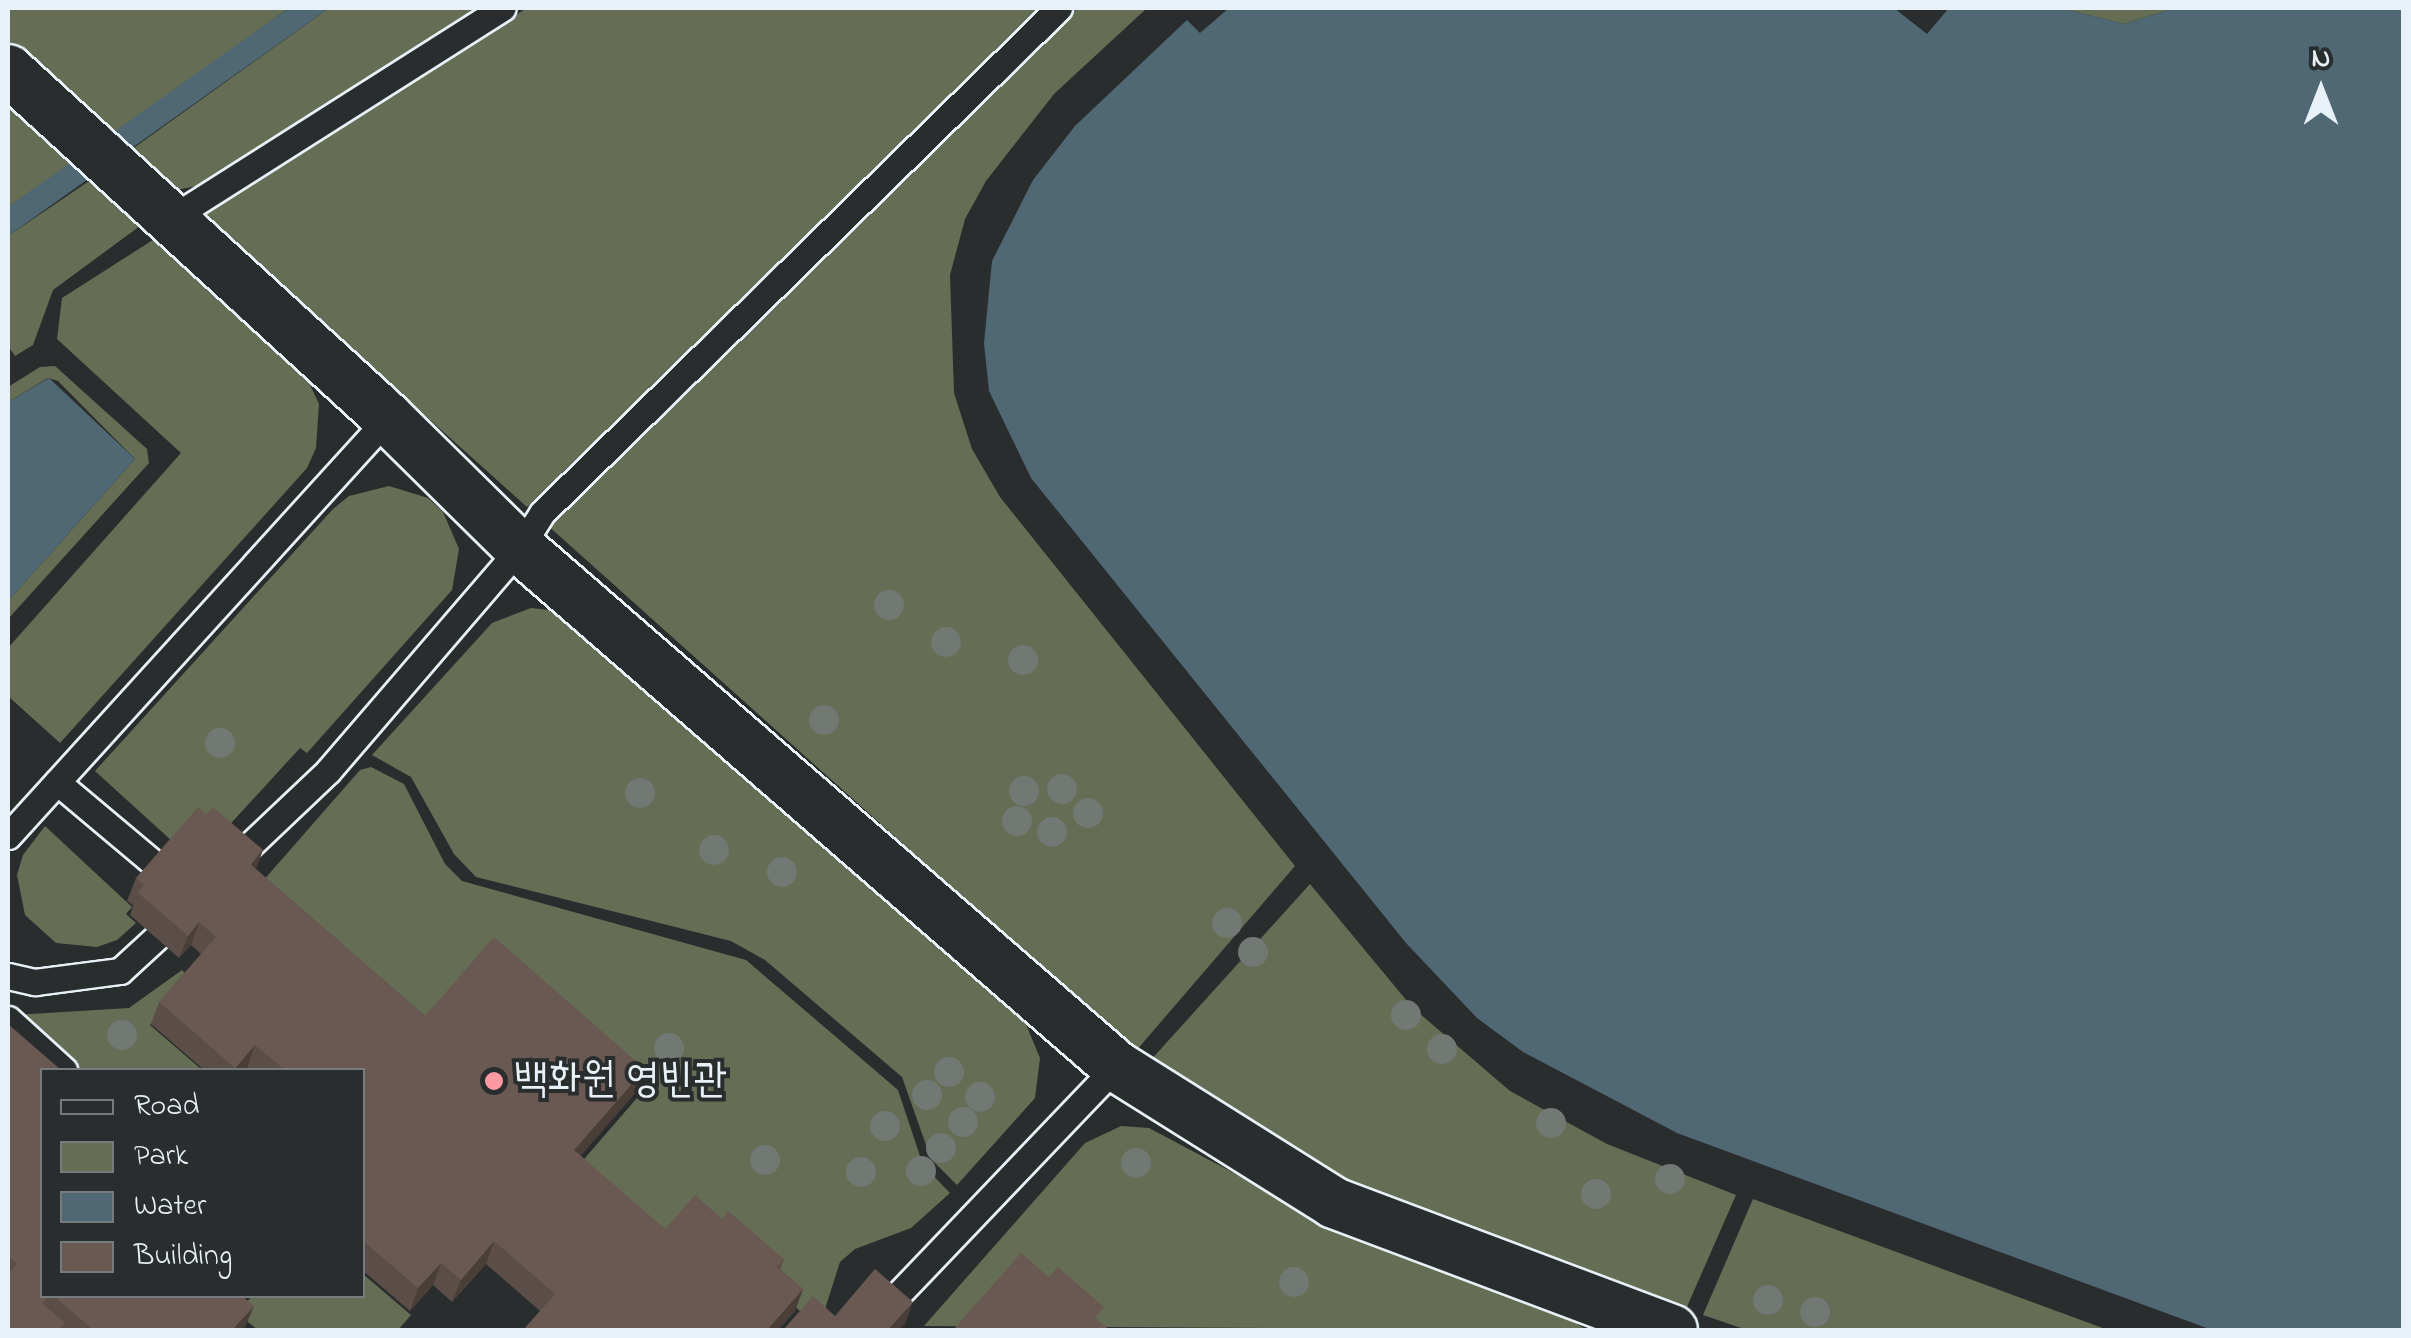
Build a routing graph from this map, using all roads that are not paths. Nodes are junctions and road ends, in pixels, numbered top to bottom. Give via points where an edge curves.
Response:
1 (503, 8) edge
2 (1060, 8) edge
3 (8, 70) edge
4 (170, 219) junction
5 (388, 418) junction
6 (520, 548) junction
7 (56, 782) junction
8 (8, 836) edge
9 (157, 866) edge
10 (8, 976) edge
11 (8, 1019) edge
12 (1116, 1066) junction
13 (62, 1068) edge
14 (886, 1308) edge
15 (1662, 1329) edge

1 - 4 lane
2 - 6 lane via 542,512
3 - 4 street
4 - 5 street
5 - 6 street
5 - 7 lane
6 - 10 lane via 328,770 120,972 35,982
6 - 12 street
7 - 8 lane
7 - 9 lane
11 - 13 lane
12 - 14 lane
12 - 15 street via 1334,1203

